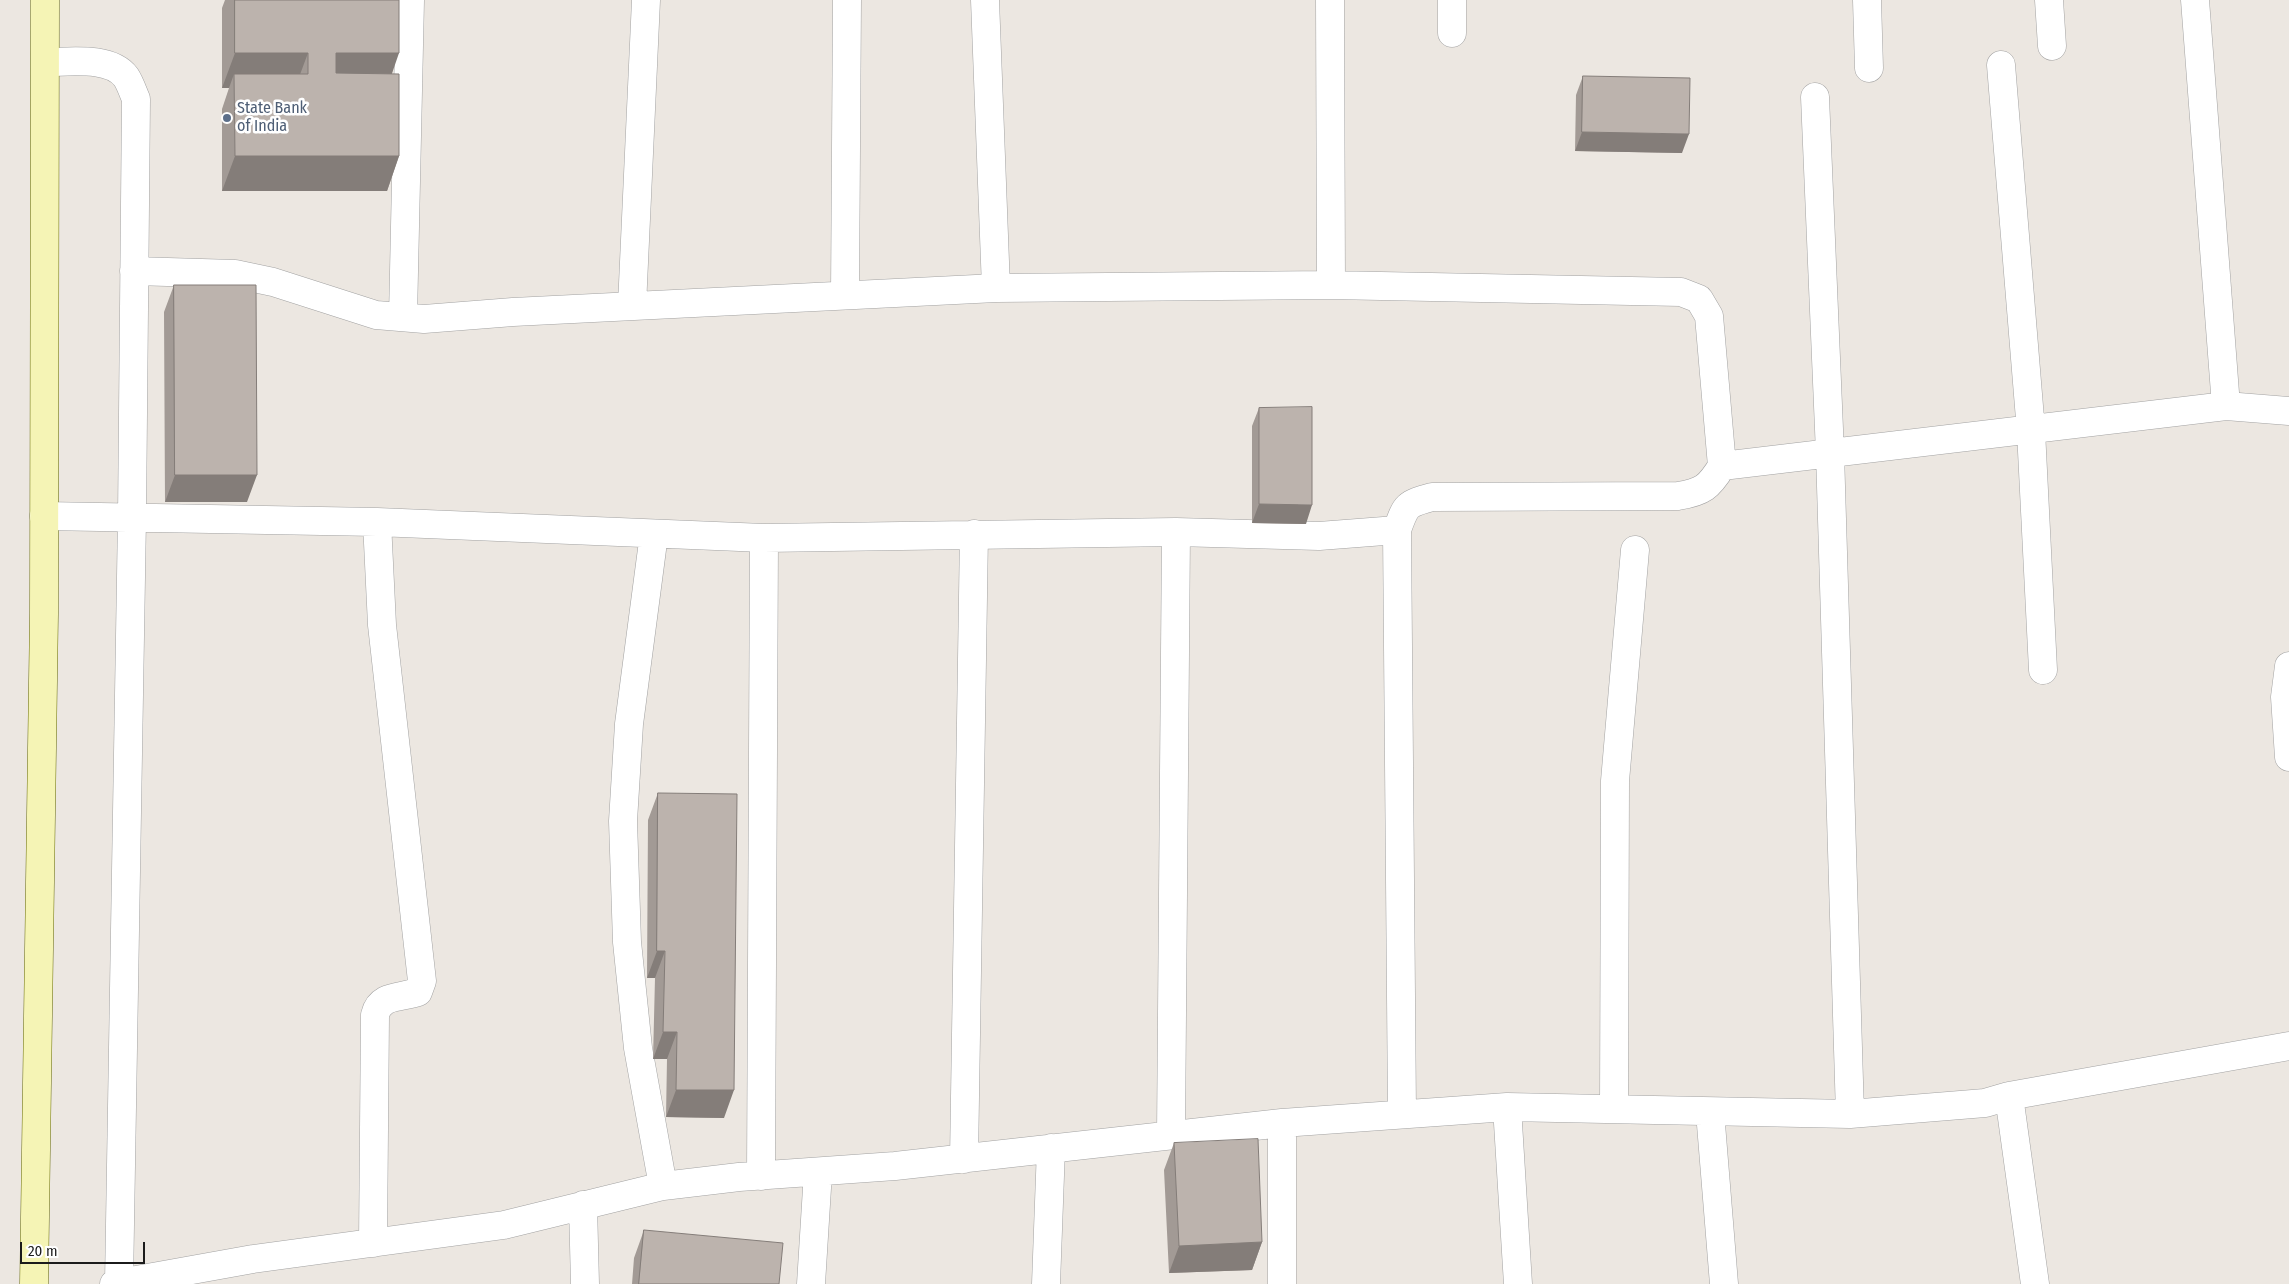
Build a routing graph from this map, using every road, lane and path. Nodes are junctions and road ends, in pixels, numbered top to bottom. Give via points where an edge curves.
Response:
1 (45, 0) edge
2 (410, 0) edge
3 (646, 0) edge
4 (847, 0) edge
5 (985, 0) edge
6 (1330, 0) edge
7 (1452, 0) edge
8 (1867, 0) edge
9 (2049, 0) edge
10 (2195, 0) edge
11 (1452, 33) dead end
12 (2052, 46) dead end
13 (47, 62) junction
14 (2001, 65) dead end
15 (1868, 68) dead end
16 (1816, 97) dead end
17 (134, 272) junction
18 (1331, 285) junction
19 (996, 288) junction
20 (845, 295) junction
21 (632, 306) junction
22 (403, 317) junction
23 (2226, 406) junction
24 (2289, 411) edge
25 (2031, 431) junction
26 (1830, 453) junction
27 (1722, 466) junction
28 (44, 516) junction
29 (132, 518) junction
30 (377, 522) junction
31 (1397, 530) junction
32 (1176, 532) junction
33 (654, 534) junction
34 (974, 534) junction
35 (764, 538) junction
36 (1635, 550) dead end
37 (2289, 666) edge
38 (2043, 670) dead end
39 (2289, 757) edge
40 (2289, 1046) edge
41 (2009, 1096) junction
42 (1507, 1107) junction
43 (1614, 1110) junction
44 (1710, 1112) junction
45 (1402, 1113) junction
46 (1850, 1114) junction
47 (1282, 1123) junction
48 (1171, 1134) junction
49 (1051, 1148) junction
50 (964, 1159) junction
51 (818, 1172) junction
52 (761, 1176) junction
53 (663, 1186) junction
54 (583, 1206) junction
55 (373, 1243) junction
56 (119, 1283) edge
57 (34, 1284) edge
58 (114, 1284) edge
59 (585, 1284) edge
60 (811, 1284) edge
61 (1046, 1284) edge
62 (1282, 1284) edge
63 (1518, 1284) edge
64 (1724, 1284) edge
65 (2035, 1284) edge

1 - 13 street
2 - 22 street
3 - 21 street
4 - 20 street
5 - 19 street
6 - 18 street
7 - 11 street
8 - 15 street
9 - 12 street
10 - 23 street
13 - 17 street via 116,67 126,78 136,99
13 - 28 street
14 - 25 street
16 - 26 street
17 - 22 street via 235,274 273,282 376,315
17 - 29 street
18 - 19 street
18 - 27 street via 1682,292 1700,299 1709,316
19 - 20 street
20 - 21 street
21 - 22 street via 424,319
23 - 24 street
23 - 25 street
25 - 26 street
25 - 38 street
26 - 27 street
26 - 46 street
27 - 31 street via 1712,482 1698,492 1678,496 1432,497 1405,508
28 - 29 street
28 - 57 street
29 - 30 street
29 - 56 street
30 - 33 street
30 - 55 street via 382,625 422,982 418,992 386,999 377,1006 375,1015
31 - 32 street via 1319,536
31 - 45 street
32 - 34 street
32 - 48 street
33 - 35 street
33 - 53 street via 629,724 623,821 628,942 638,1048
34 - 35 street
34 - 50 street
35 - 52 street
36 - 43 street via 1615,781
37 - 39 street via 2285,697
40 - 41 street
41 - 46 street via 1986,1103
41 - 65 street
42 - 43 street
42 - 45 street
42 - 63 street
43 - 44 street
44 - 46 street
44 - 64 street
45 - 47 street
47 - 48 street
47 - 62 street
48 - 49 street
49 - 50 street
49 - 61 street
50 - 51 street
51 - 52 street
51 - 60 street
52 - 53 street
53 - 54 street
54 - 55 street via 504,1225
54 - 59 street
55 - 56 street via 253,1259
56 - 58 street

